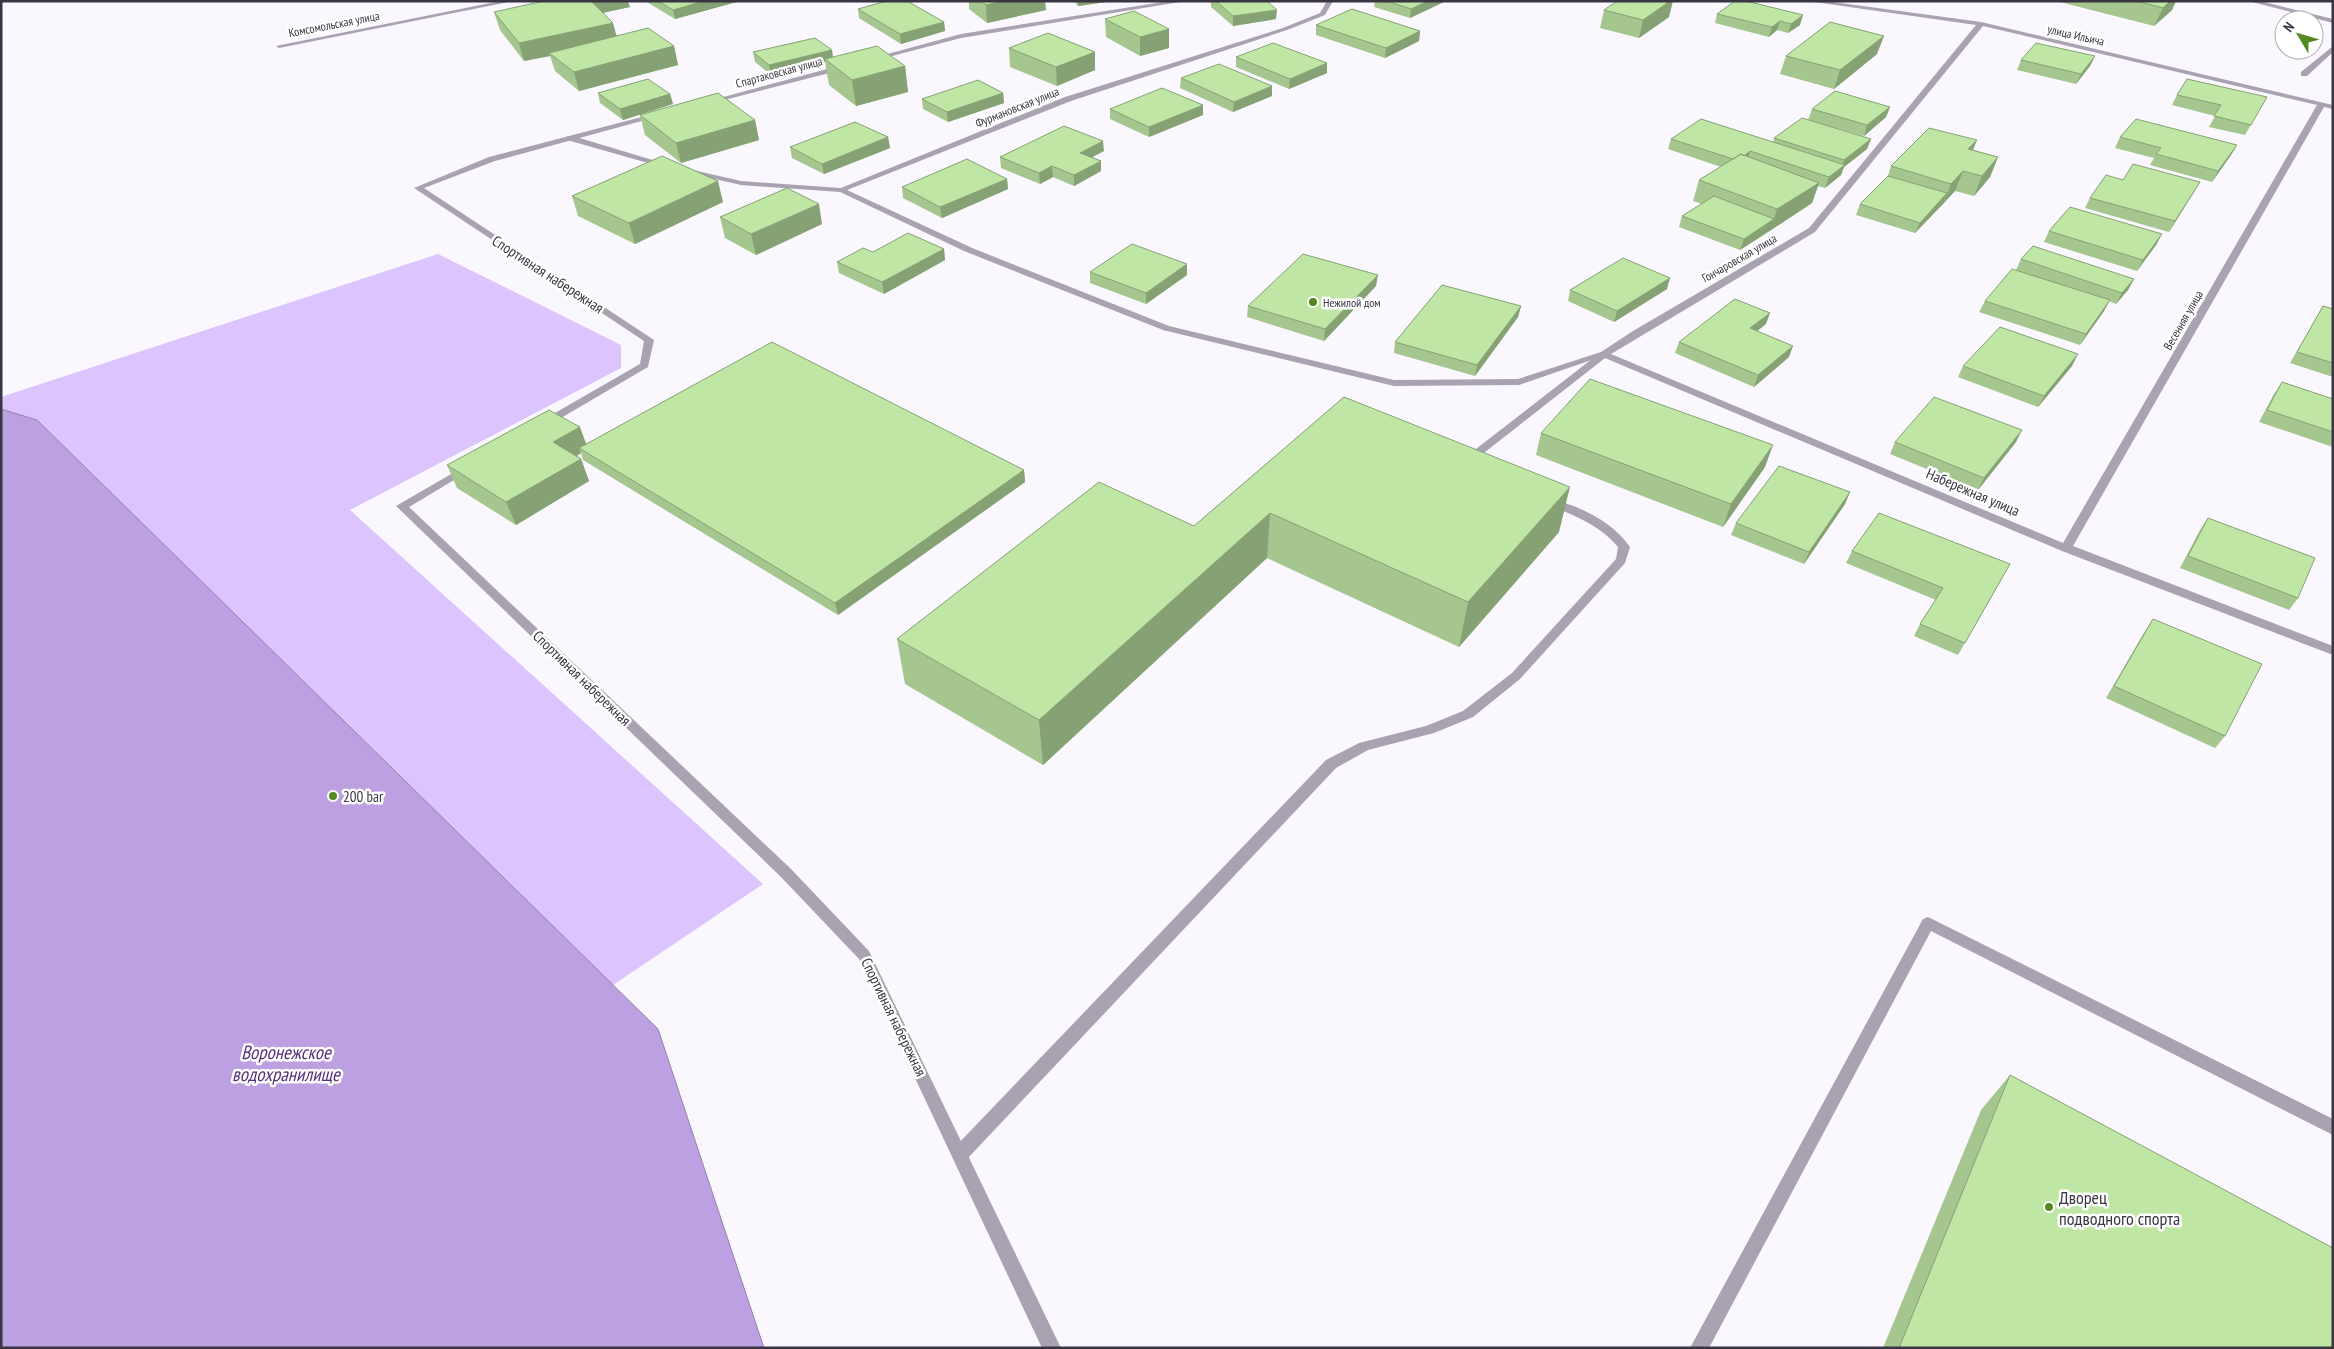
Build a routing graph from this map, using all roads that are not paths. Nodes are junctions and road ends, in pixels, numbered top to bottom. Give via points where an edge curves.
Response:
1 (511, 1) edge
2 (1183, 1) edge
3 (1330, 1) edge
4 (1810, 1) edge
5 (2251, 1) edge
6 (2333, 21) edge
7 (1981, 24) junction
8 (279, 46) dead end
9 (2333, 48) edge
10 (865, 61) edge
11 (846, 66) edge
12 (2304, 74) dead end
13 (704, 103) edge
14 (2321, 105) junction
15 (2333, 107) edge
16 (665, 113) edge
17 (570, 138) junction
18 (840, 190) junction
19 (1604, 354) junction
20 (536, 428) edge
21 (478, 462) edge
22 (1481, 471) edge
23 (1542, 498) edge
24 (2066, 548) junction
25 (2333, 651) edge
26 (2333, 1127) edge
27 (960, 1154) junction
28 (1052, 1348) edge
29 (1699, 1348) edge

1 - 8 street, Комсомольская улица
2 - 10 street via 960,36
3 - 18 street, Фурмановская улица via 1323,14 1285,29 1068,99
4 - 7 street, улица Ильича
5 - 6 street
7 - 14 street, улица Ильича
7 - 19 street, Гончаровская улица via 1812,230
9 - 12 street
11 - 13 street, Спартаковская улица
14 - 15 street, улица Ильича
14 - 24 street, Весенняя улица
16 - 17 street
17 - 18 street via 650,162 741,183
17 - 20 street, Спортивная набережная via 492,159 418,188 649,340 645,364
18 - 19 street via 966,249 1166,328 1394,383 1519,382
19 - 22 street, Гончаровская улица via 1463,464
19 - 24 street, Набережная улица
21 - 27 street, Спортивная набережная via 402,506 786,873 864,955
23 - 27 street via 1614,533 1624,547 1621,560 1516,676 1468,714 1429,730 1364,746 1331,764
24 - 25 street, Набережная улица
26 - 29 street via 1928,923
27 - 28 street, Спортивная набережная

